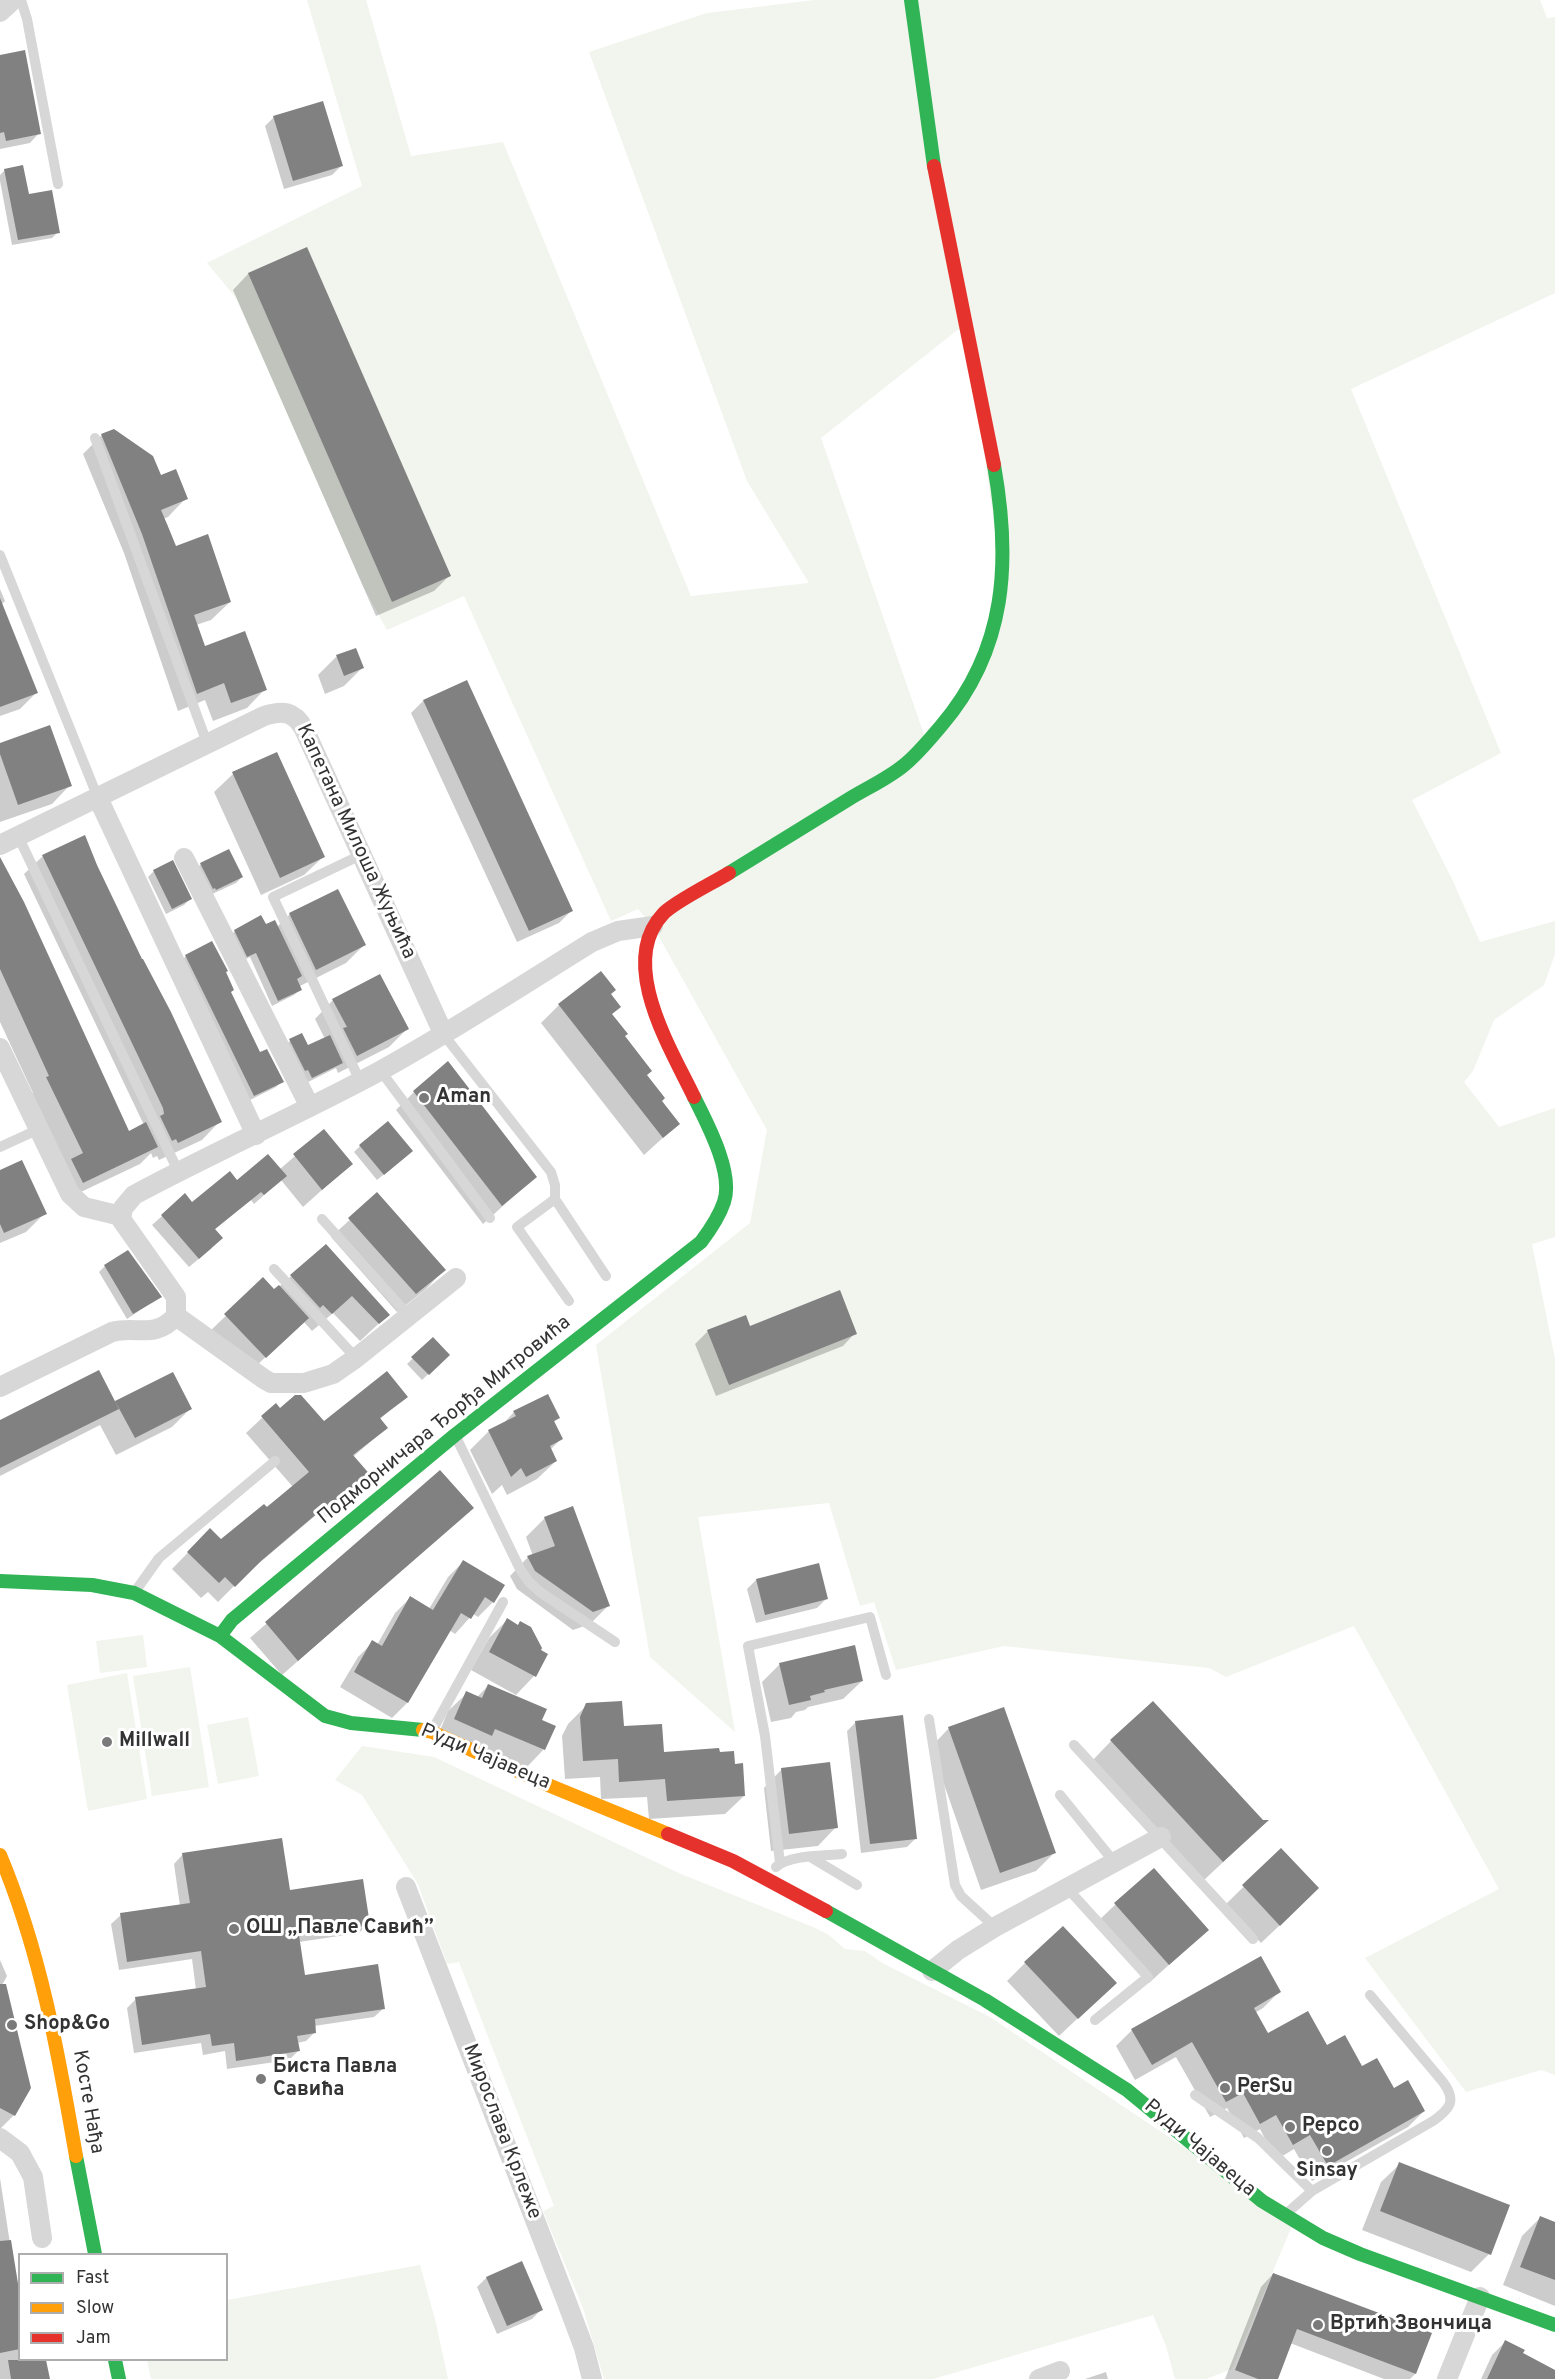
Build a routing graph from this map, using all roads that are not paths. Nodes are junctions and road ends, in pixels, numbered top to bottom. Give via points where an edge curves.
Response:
1 (13, 0) edge
2 (21, 0) edge
3 (911, 0) edge
4 (0, 12) edge
5 (58, 184) dead end
6 (95, 438) dead end
7 (0, 555) edge
8 (207, 743) junction
9 (98, 798) junction
10 (18, 836) junction
11 (0, 845) edge
12 (361, 855) junction
13 (184, 858) dead end
14 (653, 926) junction
15 (444, 1035) junction
16 (0, 1048) edge
17 (381, 1070) junction
18 (360, 1082) junction
19 (310, 1107) junction
20 (37, 1130) junction
21 (256, 1135) junction
22 (0, 1147) edge
23 (180, 1173) junction
24 (555, 1199) junction
25 (121, 1216) junction
26 (490, 1218) dead end
27 (322, 1219) dead end
28 (274, 1269) dead end
29 (606, 1276) dead end
30 (456, 1278) dead end
31 (568, 1301) dead end
32 (176, 1316) junction
33 (409, 1316) junction
34 (356, 1358) junction
35 (0, 1387) edge
36 (455, 1435) junction
37 (275, 1461) dead end
38 (0, 1581) edge
39 (134, 1593) junction
40 (503, 1602) dead end
41 (220, 1636) junction
42 (615, 1641) dead end
43 (886, 1675) dead end
44 (929, 1719) dead end
45 (432, 1732) junction
46 (1074, 1745) dead end
47 (1060, 1795) dead end
48 (1161, 1837) junction
49 (842, 1854) dead end
50 (0, 1855) edge
51 (812, 1858) junction
52 (780, 1863) junction
53 (1115, 1863) junction
54 (765, 1878) junction
55 (857, 1885) dead end
56 (406, 1887) dead end
57 (1068, 1889) junction
58 (995, 1927) junction
59 (1253, 1939) dead end
60 (932, 1971) junction
61 (1370, 1995) dead end
62 (1095, 2020) dead end
63 (1195, 2095) dead end
64 (0, 2138) edge
65 (1312, 2191) junction
66 (1286, 2216) junction
67 (42, 2238) dead end
68 (96, 2253) edge
69 (1480, 2297) junction
70 (1555, 2325) edge
71 (115, 2361) edge
72 (1060, 2371) dead end
73 (119, 2379) edge
74 (592, 2379) edge
75 (1039, 2379) edge
76 (1447, 2379) edge

1 - 4 street
2 - 5 lane
3 - 14 street via 944,224 999,484 1002,576 991,637 981,666 958,704 903,766 664,913
6 - 8 lane
7 - 9 lane
8 - 9 street, Капетана Милоша Жуњића
8 - 12 street, Капетана Милоша Жуњића via 277,712 297,717
9 - 10 street, Капетана Милоша Жуњића
9 - 21 street
10 - 11 street, Капетана Милоша Жуњића
10 - 23 lane
12 - 15 street, Капетана Милоша Жуњића
12 - 18 lane via 273,897
13 - 19 street
14 - 15 street via 618,931 592,942
14 - 36 street, Подморничара Ђорђа Митровића via 646,975 651,1003 714,1138 724,1167 725,1200 701,1242
15 - 17 street
15 - 24 lane via 551,1172
16 - 20 street
17 - 18 street
17 - 26 lane
18 - 19 street
19 - 21 street
20 - 22 lane
20 - 25 street via 76,1201 94,1211
21 - 23 street
23 - 25 street via 134,1195
24 - 29 lane
24 - 31 lane via 517,1227
25 - 32 street via 176,1297
27 - 33 lane
28 - 34 lane
30 - 33 street
32 - 34 street via 271,1383 315,1380 333,1374
32 - 35 street via 153,1331 112,1332
33 - 34 street
36 - 41 street, Подморничара Ђорђа Митровића via 232,1620
36 - 42 lane via 529,1582
37 - 39 lane via 159,1558
38 - 39 street, Руди Чајавеца via 92,1585
39 - 41 street, Руди Чајавеца
40 - 45 lane
41 - 45 street, Руди Чајавеца via 325,1716 341,1723 413,1727
43 - 52 lane via 870,1617 748,1646 765,1736
44 - 58 lane via 955,1885 961,1896
45 - 54 street, Руди Чајавеца via 548,1785 695,1844
46 - 48 lane
47 - 53 lane
48 - 53 street
48 - 59 lane
49 - 51 lane
50 - 68 street, Косте Нађа via 30,1931 48,1997
51 - 52 lane
51 - 55 lane
52 - 54 lane
53 - 57 street
54 - 60 street, Руди Чајавеца
56 - 74 street, Мирослава Крлеже via 571,2311
57 - 58 street
57 - 62 lane via 1148,1977
58 - 60 street
60 - 66 street, Руди Чајавеца via 1127,2090 1262,2201
61 - 65 lane via 1443,2082 1451,2101 1446,2112 1433,2121
63 - 65 lane via 1257,2138
64 - 67 street via 20,2153 33,2177
65 - 66 lane
66 - 69 street, Руди Чајавеца via 1360,2254
69 - 70 street, Руди Чајавеца
69 - 76 street
71 - 73 street
72 - 75 street

